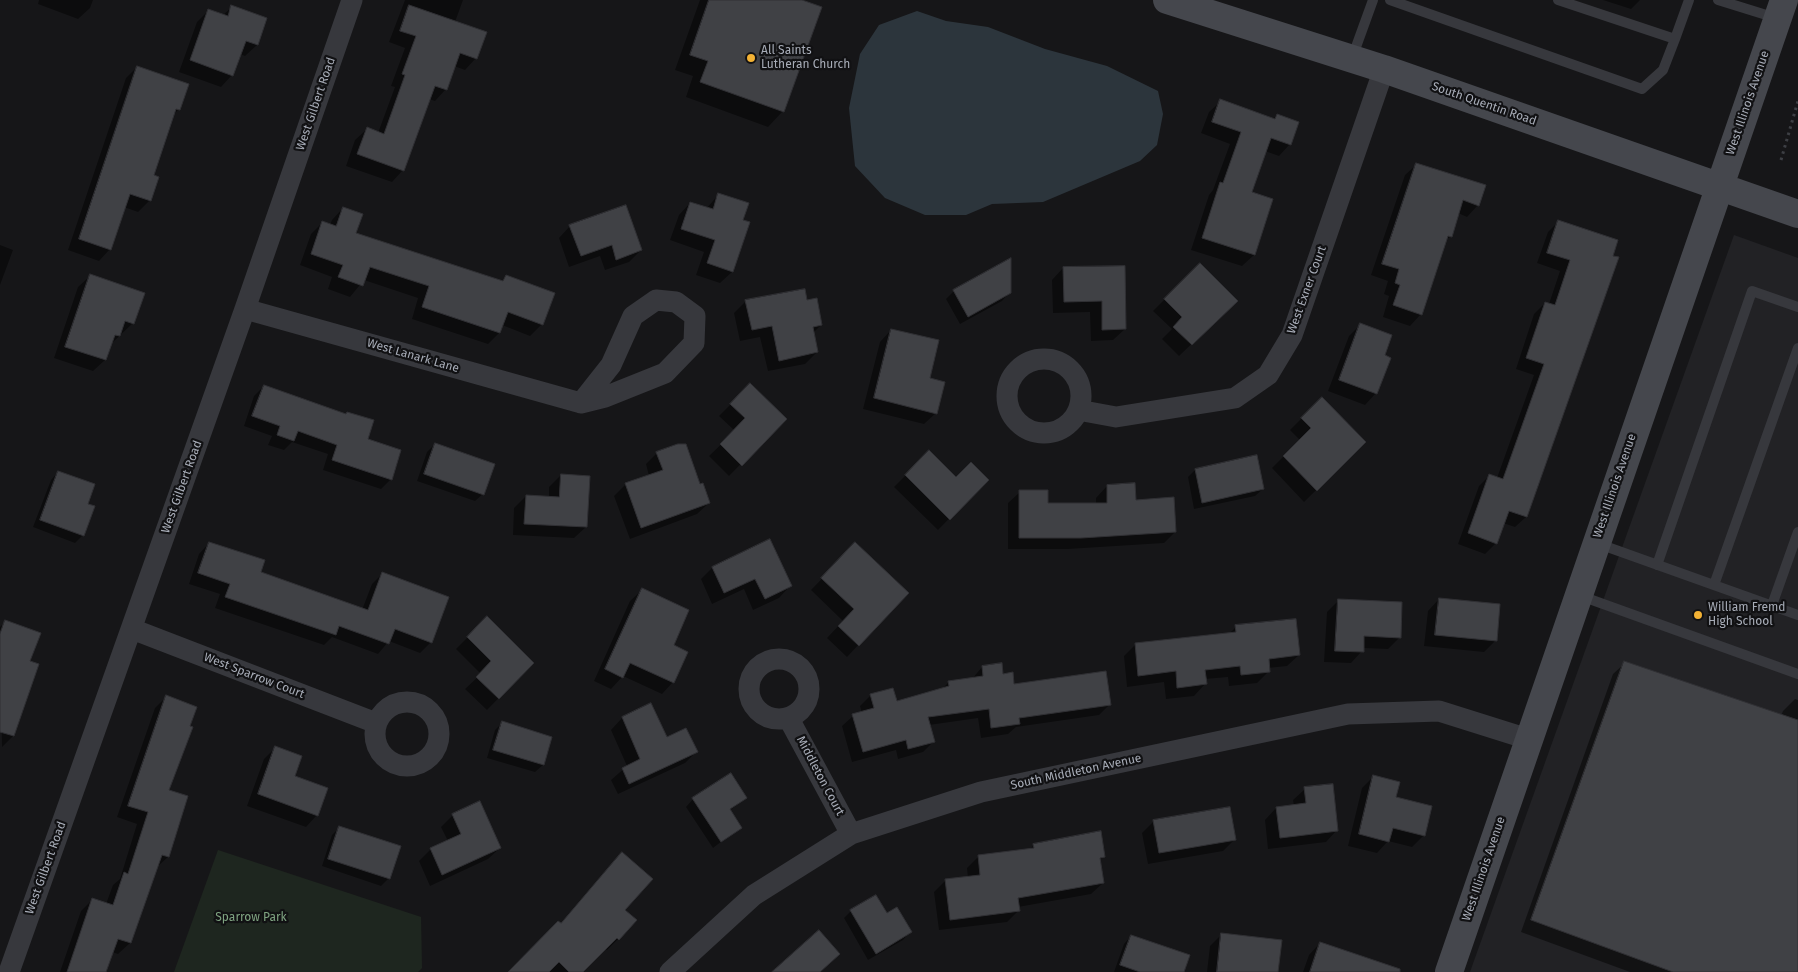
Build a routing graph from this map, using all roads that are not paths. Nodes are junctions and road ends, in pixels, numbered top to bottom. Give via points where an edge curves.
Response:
1 (352, 0) edge
2 (1167, 0) edge
3 (1373, 0) edge
4 (1390, 0) edge
5 (1558, 0) edge
6 (1689, 0) edge
7 (1718, 0) edge
8 (1781, 9) edge
9 (1675, 39) junction
10 (1351, 59) junction
11 (1384, 69) junction
12 (1718, 186) junction
13 (1798, 214) edge
14 (1798, 307) edge
15 (245, 309) junction
16 (1798, 348) edge
17 (581, 403) junction
18 (1078, 410) dead end
19 (1798, 532) edge
20 (1596, 542) junction
21 (1657, 565) junction
22 (1714, 585) junction
23 (1578, 595) junction
24 (1772, 605) junction
25 (1798, 615) edge
26 (132, 629) junction
27 (1798, 674) edge
28 (788, 719) dead end
29 (376, 723) dead end
30 (1528, 739) junction
31 (851, 834) junction
32 (9, 972) edge
33 (670, 972) edge
34 (1449, 972) edge

1 - 15 street, West Gilbert Road
2 - 10 main road, South Quentin Road
3 - 10 lane
4 - 9 lane via 1642,89 1663,70
5 - 9 lane
6 - 9 lane
7 - 8 lane
8 - 12 main road, West Illinois Avenue
10 - 11 main road, South Quentin Road
11 - 12 main road, South Quentin Road
11 - 18 street, West Exner Court via 1292,335 1268,375 1234,398 1116,417
12 - 13 main road, South Quentin Road
12 - 20 main road, West Illinois Avenue
14 - 21 lane via 1752,291
15 - 17 street, West Lanark Lane
15 - 26 street, West Gilbert Road
16 - 22 lane
17 - 17 street, West Lanark Lane via 605,397 664,372 694,343 695,316 676,302 656,300 633,316 611,365
19 - 24 lane
20 - 21 lane
20 - 23 main road, West Illinois Avenue
21 - 22 lane
22 - 24 lane
23 - 27 lane
23 - 30 main road, West Illinois Avenue
24 - 25 lane
26 - 29 street, West Sparrow Court
26 - 32 street, West Gilbert Road
28 - 31 street, Middleton Court
30 - 31 street, South Middleton Avenue via 1438,711 1348,714 981,792
30 - 34 main road, West Illinois Avenue
31 - 33 street, South Middleton Avenue via 754,895

